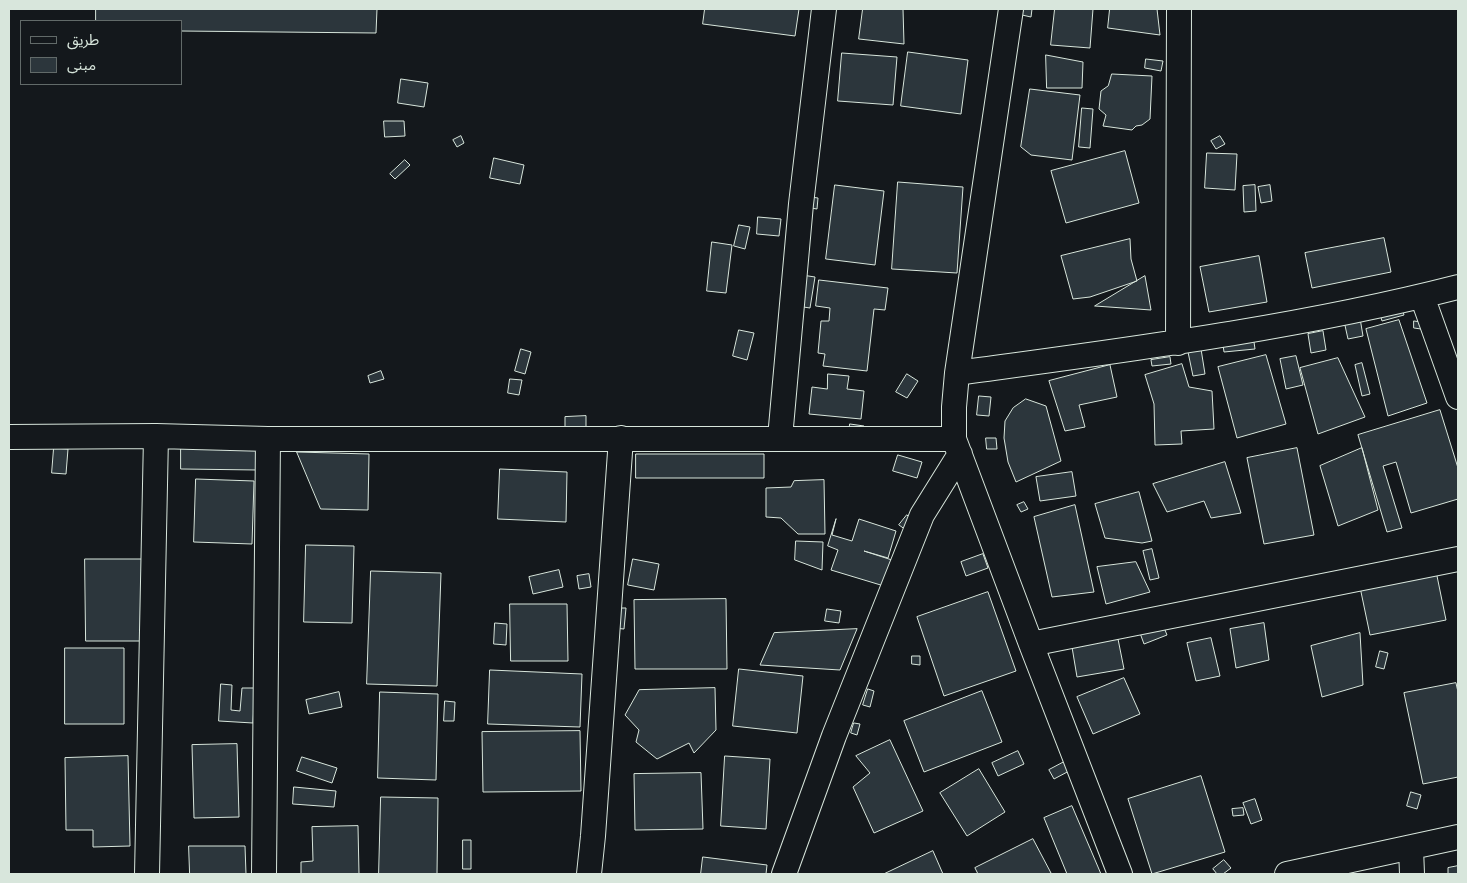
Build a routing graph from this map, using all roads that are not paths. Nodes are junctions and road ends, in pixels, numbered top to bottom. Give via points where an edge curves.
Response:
1 (824, 9) edge
2 (1011, 9) edge
3 (1179, 9) edge
4 (1458, 287) edge
5 (1422, 296) junction
6 (1178, 343) junction
7 (956, 373) junction
8 (1458, 397) edge
9 (156, 436) junction
10 (9, 437) edge
11 (621, 438) junction
12 (780, 438) junction
13 (268, 439) junction
14 (957, 446) junction
15 (1458, 559) edge
16 (1031, 644) junction
17 (1458, 838) edge
18 (1411, 848) junction
19 (147, 874) edge
20 (264, 874) edge
21 (589, 874) edge
22 (784, 874) edge
23 (1120, 874) edge
24 (1287, 874) edge
25 (1412, 874) edge

1 - 12 street via 801,204
2 - 7 street
3 - 6 street
4 - 5 street
5 - 6 street
5 - 8 street
6 - 7 street
7 - 14 street
9 - 10 street
9 - 13 street
9 - 19 street
11 - 12 street
11 - 13 street
11 - 21 street
12 - 14 street
13 - 20 street
14 - 16 street
14 - 22 street via 922,515 834,736
15 - 16 street
16 - 23 street
17 - 18 street
18 - 24 street
18 - 25 street

